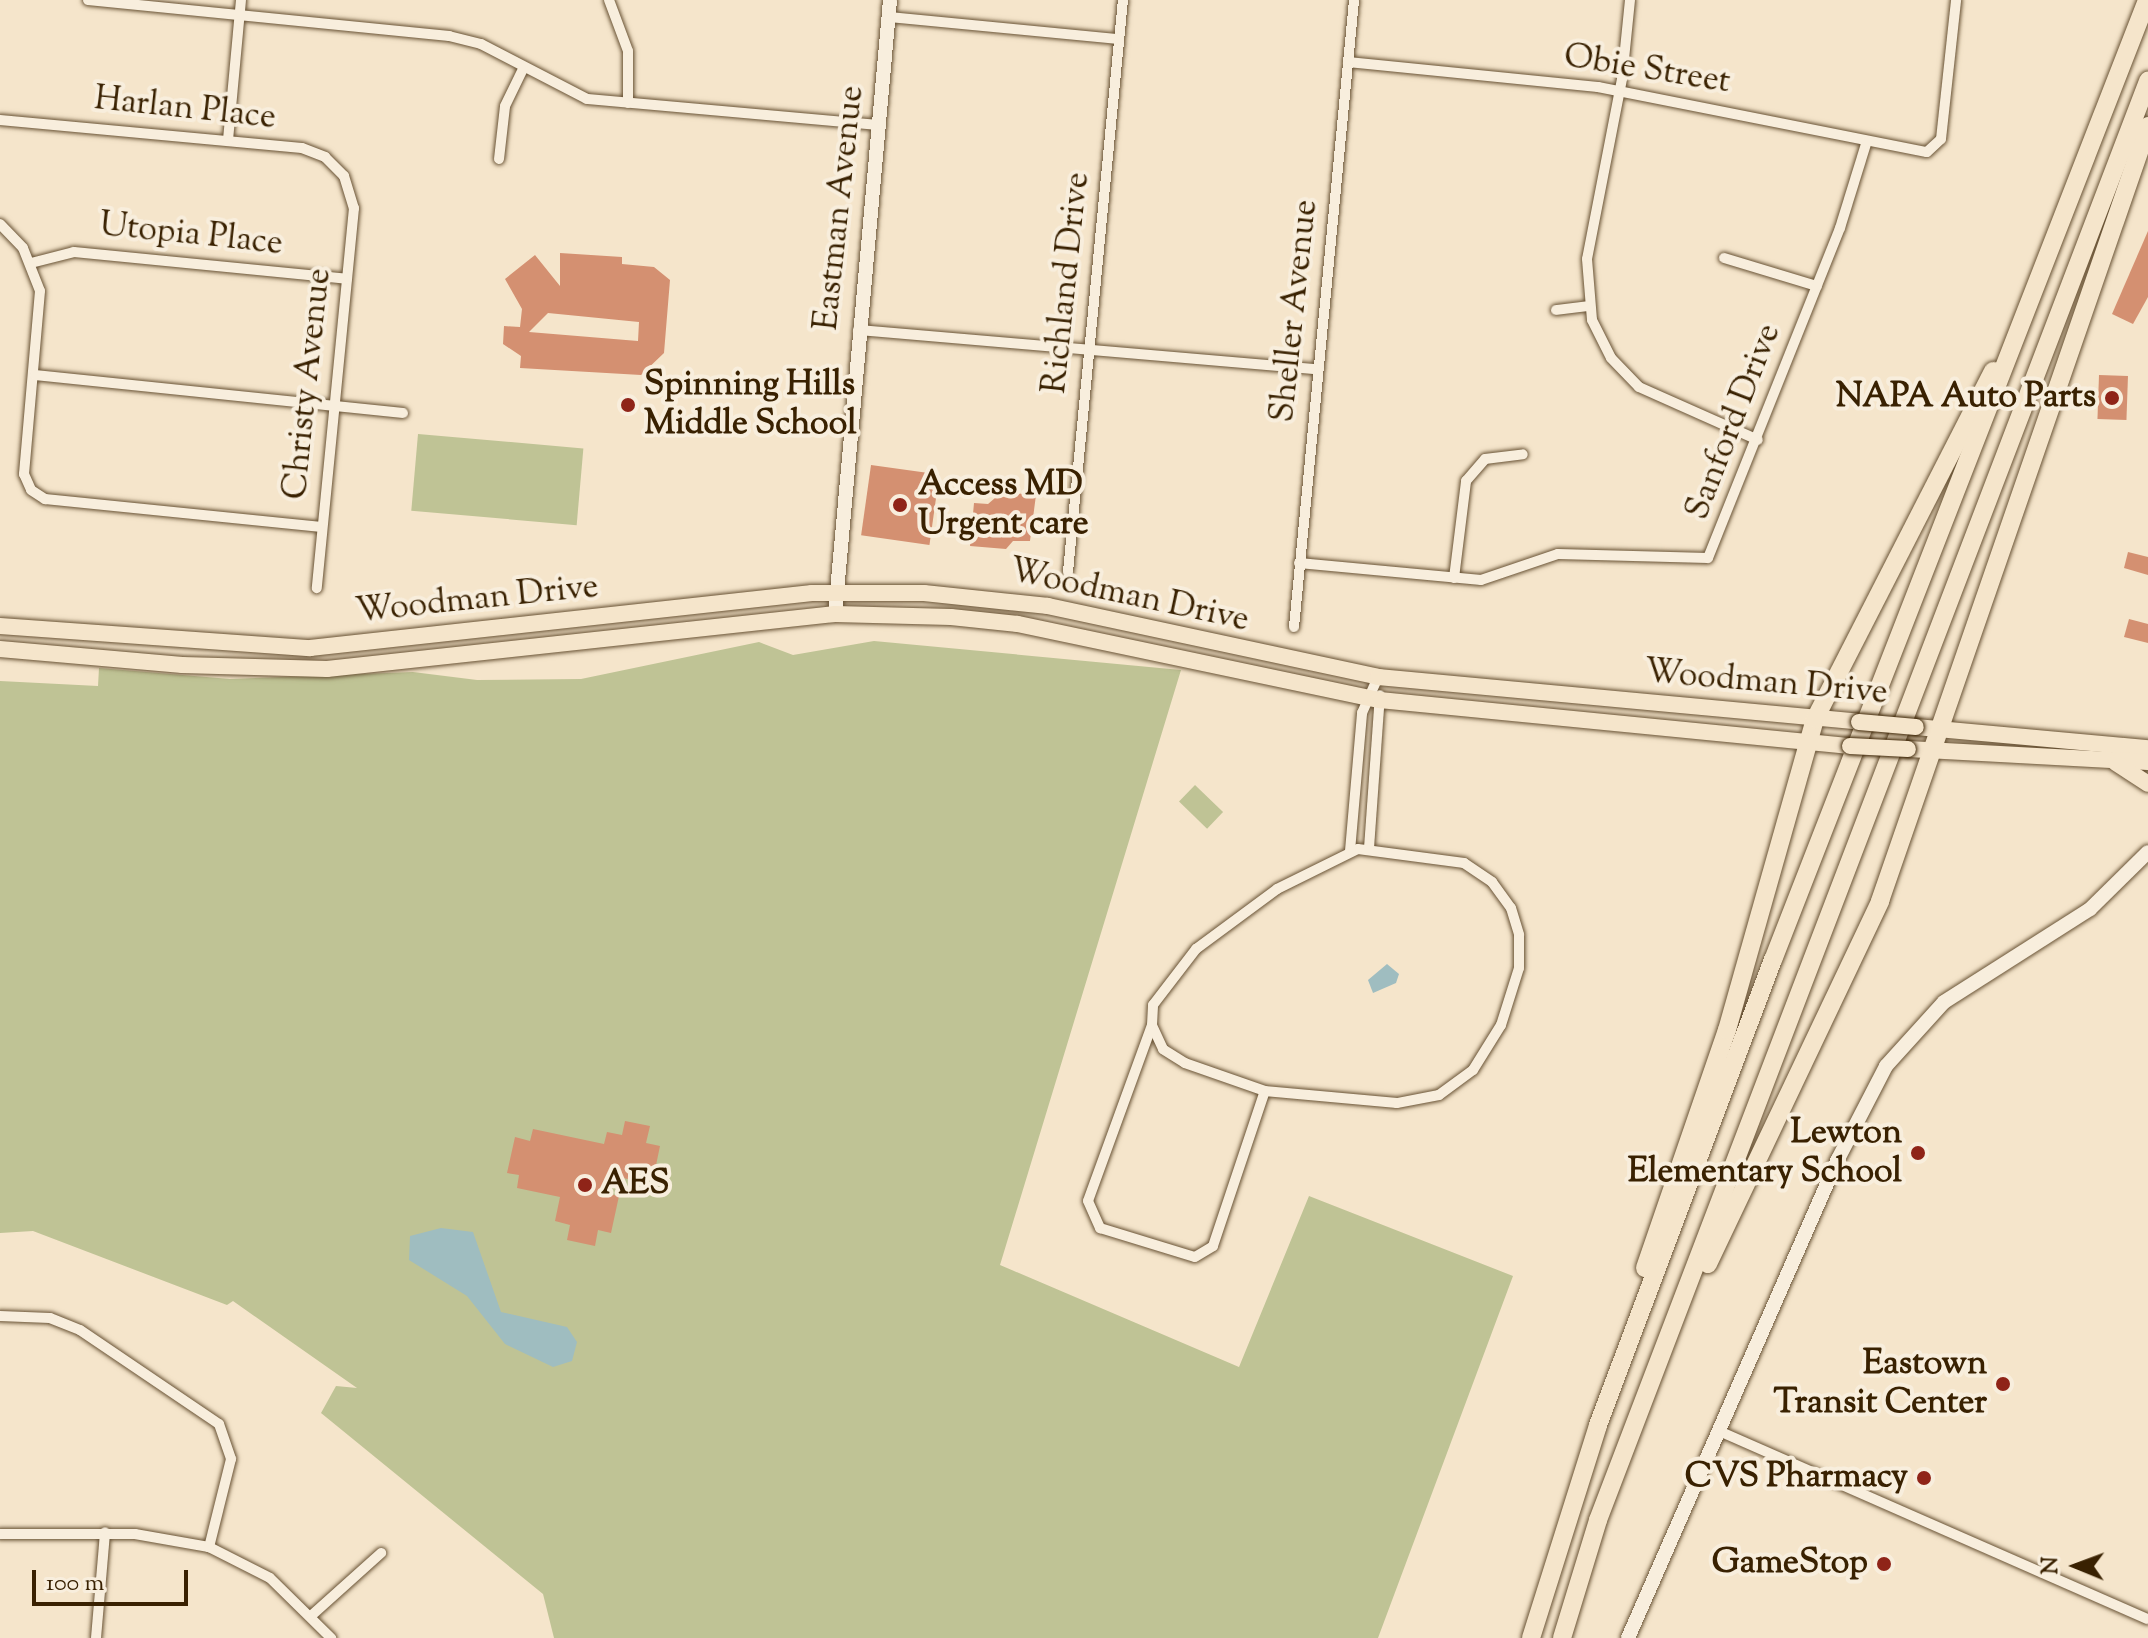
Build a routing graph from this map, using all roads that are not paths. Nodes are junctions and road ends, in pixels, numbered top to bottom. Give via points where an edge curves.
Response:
1 (88, 0) edge
2 (241, 0) edge
3 (609, 0) edge
4 (890, 0) edge
5 (1123, 0) edge
6 (1354, 0) edge
7 (1630, 0) edge
8 (1956, 0) edge
9 (2147, 0) edge
10 (240, 15) junction
11 (889, 17) junction
12 (1119, 39) junction
13 (1348, 62) junction
14 (523, 69) junction
15 (2148, 81) edge
16 (1619, 91) junction
17 (628, 103) junction
18 (0, 120) edge
19 (879, 125) junction
20 (2148, 126) edge
21 (228, 140) junction
22 (1867, 141) junction
23 (499, 159) dead end
24 (349, 186) joint
25 (2063, 220) junction
26 (0, 224) edge
27 (1724, 258) dead end
28 (31, 263) junction
29 (347, 279) junction
30 (1817, 286) junction
31 (1589, 306) junction
32 (1556, 310) dead end
33 (858, 330) junction
34 (1089, 351) junction
35 (1317, 369) junction
36 (35, 375) junction
37 (335, 405) junction
38 (403, 413) dead end
39 (1758, 440) junction
40 (1523, 454) dead end
41 (322, 527) junction
42 (1299, 563) junction
43 (1068, 572) dead end
44 (1454, 578) junction
45 (317, 588) dead end
46 (835, 592) junction
47 (835, 614) junction
48 (0, 626) edge
49 (1294, 627) dead end
50 (0, 649) edge
51 (1378, 677) junction
52 (1374, 699) junction
53 (1815, 719) junction
54 (1944, 729) junction
55 (1810, 741) junction
56 (2144, 745) edge
57 (1937, 751) junction
58 (2107, 759) junction
59 (2148, 762) edge
60 (2148, 784) edge
61 (1369, 848) junction
62 (1350, 851) junction
63 (2148, 852) edge
64 (1152, 1025) junction
65 (1265, 1091) junction
66 (0, 1316) edge
67 (1667, 1341) junction
68 (1598, 1425) junction
69 (1719, 1431) junction
70 (105, 1532) junction
71 (0, 1534) edge
72 (209, 1547) junction
73 (381, 1553) dead end
74 (312, 1615) junction
75 (2148, 1619) edge
76 (96, 1638) edge
77 (331, 1638) edge
78 (1531, 1638) edge
79 (1562, 1638) edge
80 (1628, 1638) edge

1 - 10 street
2 - 10 street
3 - 17 street via 628,51
4 - 11 main road, Eastman Avenue
5 - 12 street, Richland Drive
6 - 13 street, Sheller Avenue
7 - 16 street
8 - 22 street, Obie Street via 1941,139 1933,149
9 - 25 highway
10 - 14 street via 465,39
10 - 21 street
11 - 12 street
11 - 19 main road, Eastman Avenue
12 - 34 street, Richland Drive
13 - 16 street, Obie Street
13 - 35 street, Sheller Avenue
14 - 17 street via 569,94
14 - 23 street via 505,106
15 - 67 highway
16 - 22 street, Obie Street
16 - 31 street via 1587,259
17 - 19 street
18 - 21 street, Harlan Place
19 - 33 main road, Eastman Avenue
20 - 54 highway
21 - 24 street, Harlan Place via 314,152 334,164
22 - 30 street, Sanford Drive
24 - 29 street, Christy Avenue via 354,208
25 - 53 highway via 1978,401
25 - 68 highway
26 - 28 street
27 - 30 street
28 - 29 street, Utopia Place via 74,252
28 - 36 street via 41,306
29 - 37 street, Christy Avenue
30 - 39 street, Sanford Drive
31 - 32 street
31 - 39 street via 1602,343 1639,387
33 - 34 street
33 - 46 main road, Eastman Avenue
34 - 35 street
34 - 43 street, Richland Drive
35 - 42 street, Sheller Avenue
36 - 37 street
36 - 41 street via 24,474 31,490 45,499
37 - 38 street
37 - 41 street, Christy Avenue
39 - 44 street, Sanford Drive via 1708,558 1573,552 1494,579
40 - 44 street via 1485,459 1466,481
41 - 45 street, Christy Avenue
42 - 44 street, Sanford Drive
42 - 49 street, Sheller Avenue
46 - 47 main road, Eastman Avenue
46 - 48 main road, Woodman Drive via 310,648
46 - 51 main road, Woodman Drive via 1003,598
47 - 50 main road, Woodman Drive via 327,669 182,665
47 - 52 main road, Woodman Drive via 1018,624
51 - 52 street
51 - 53 main road, Woodman Drive
52 - 55 main road, Woodman Drive
52 - 61 street
52 - 62 street
53 - 54 main road, Woodman Drive, bridge
53 - 55 highway
54 - 56 main road, Woodman Drive
54 - 57 highway
55 - 57 main road, Woodman Drive, bridge
55 - 68 highway via 1727,1030
57 - 58 main road, Woodman Drive
57 - 67 highway via 1837,1000
58 - 59 main road, Woodman Drive
58 - 60 main road
61 - 62 street
61 - 65 street via 1464,863 1504,896 1520,949 1501,1025 1473,1070 1426,1099 1397,1103
62 - 64 street via 1215,932 1158,993
63 - 69 main road via 2090,909 1944,1002 1886,1066 1837,1161
64 - 65 street via 1159,1044 1173,1057
64 - 65 street via 1088,1201 1100,1228 1195,1257 1213,1246
66 - 72 street via 42,1317 80,1330 219,1424 230,1448 230,1474
67 - 79 highway via 1598,1520
68 - 78 highway
69 - 75 street
69 - 80 main road
70 - 71 street
70 - 72 street
70 - 76 street
72 - 74 street via 270,1578
73 - 74 street
74 - 77 street

